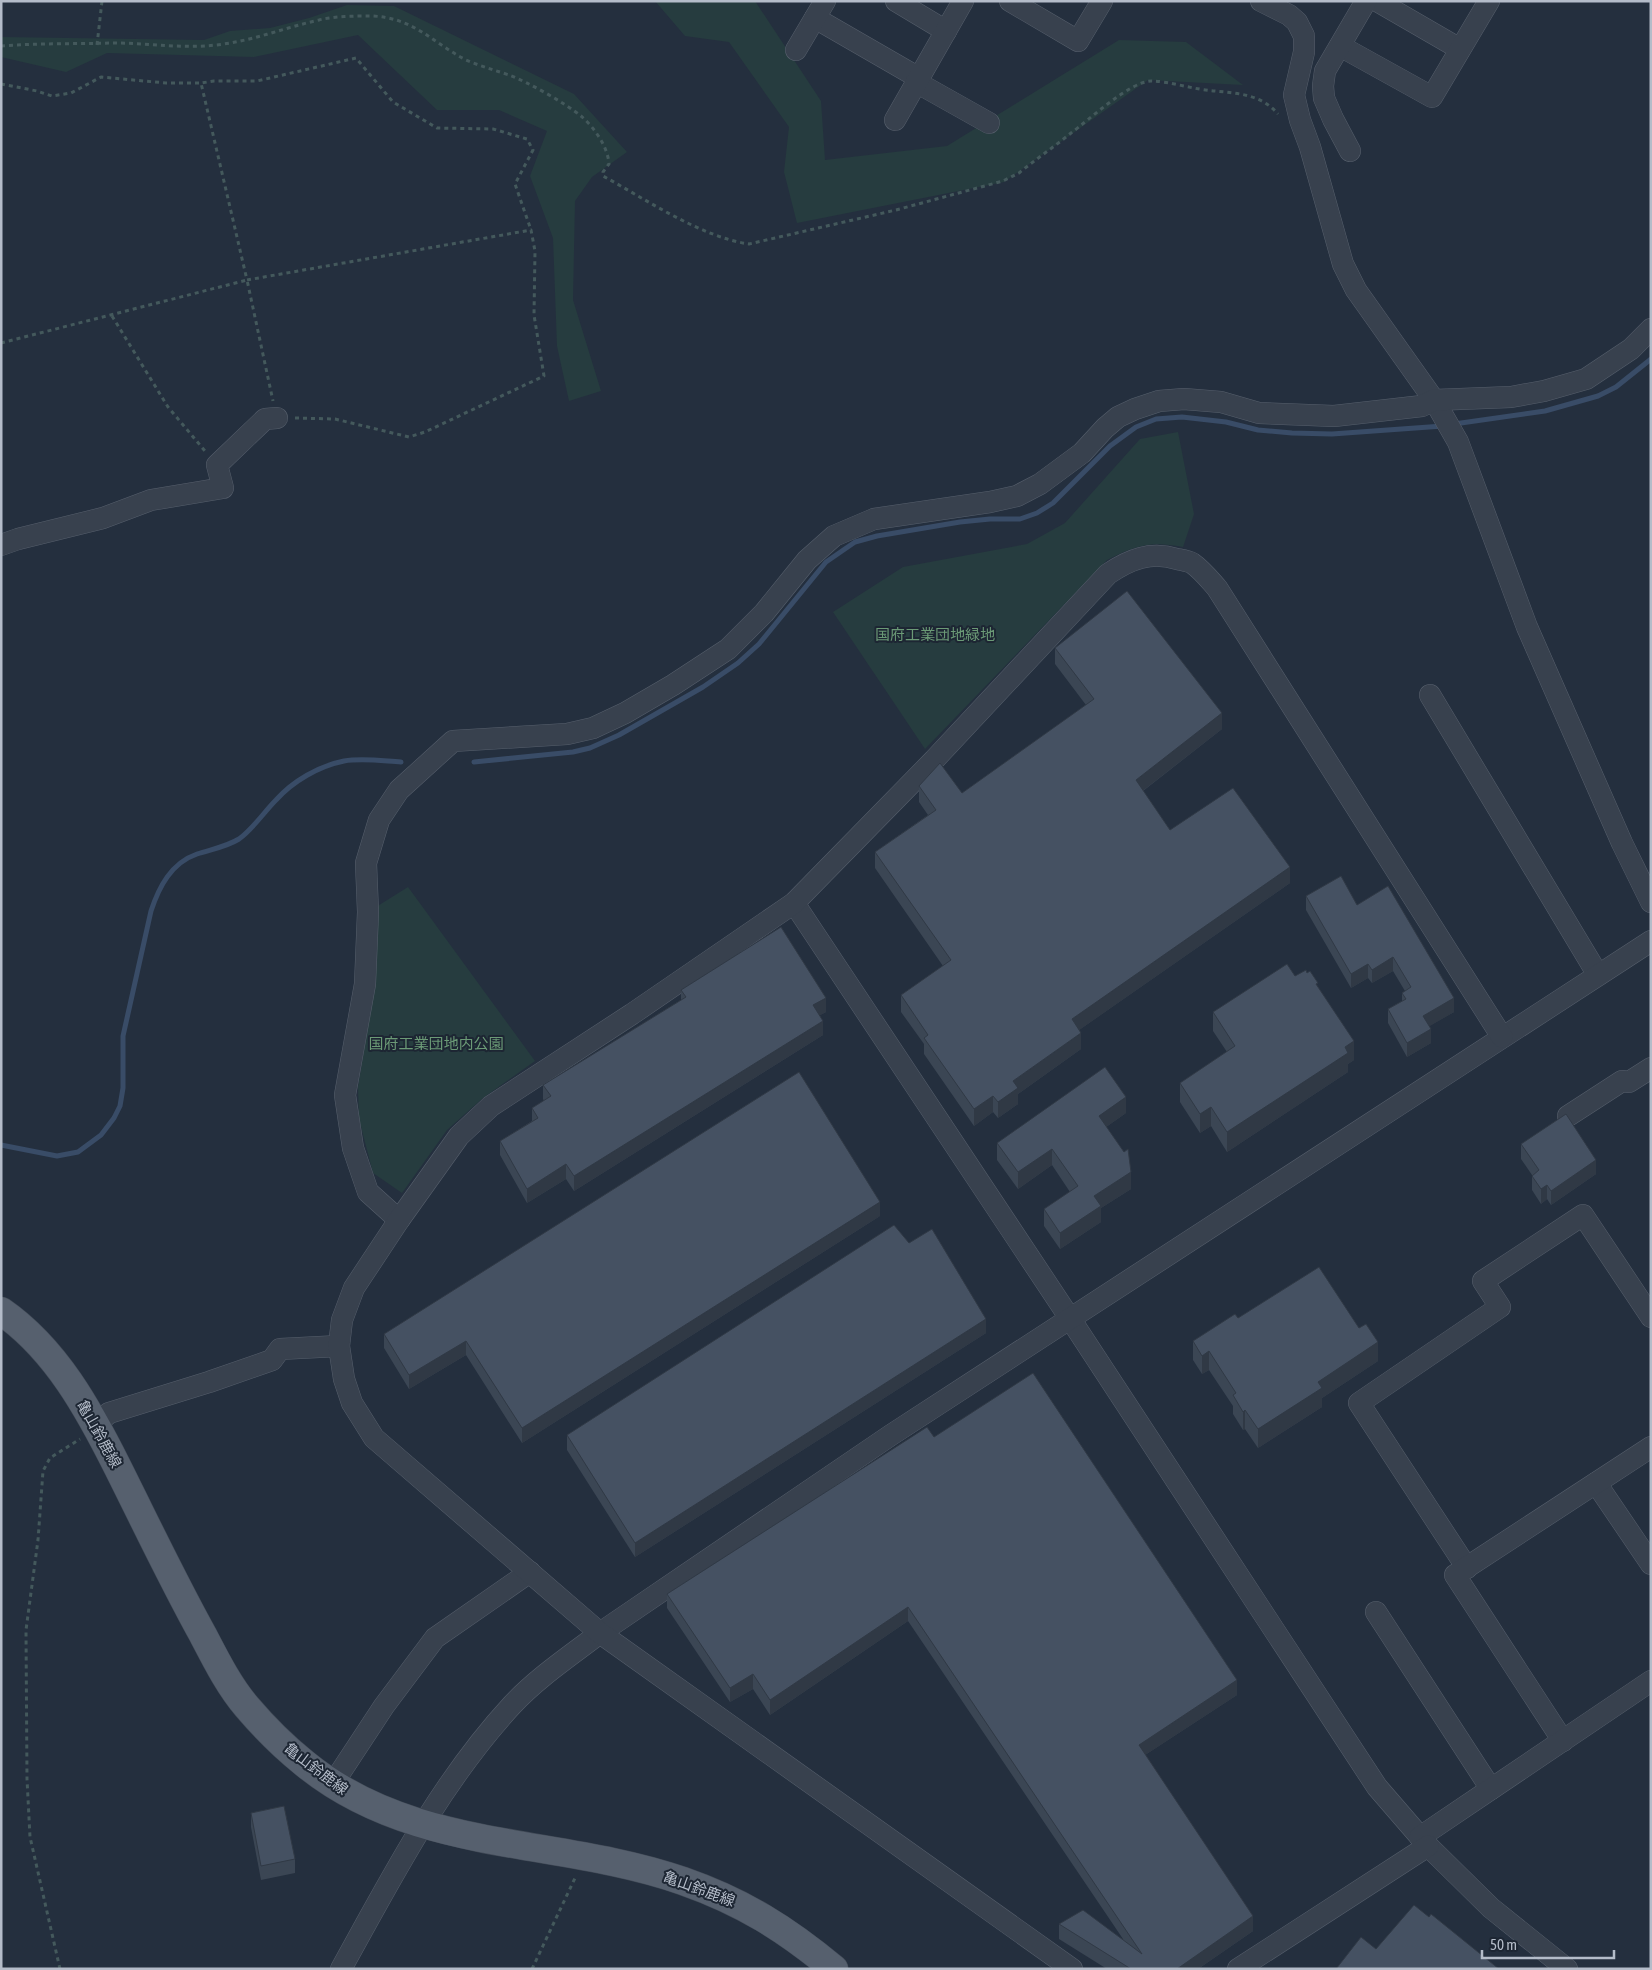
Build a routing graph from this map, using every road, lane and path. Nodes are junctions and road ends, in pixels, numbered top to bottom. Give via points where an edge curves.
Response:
1 (102, 1) edge
2 (896, 1) edge
3 (963, 1) edge
4 (1010, 1) edge
5 (1102, 1) edge
6 (1261, 1) edge
7 (1366, 1) edge
8 (1377, 1) edge
9 (1488, 1) edge
10 (820, 10) edge
11 (946, 31) junction
12 (97, 45) junction
13 (1, 46) edge
14 (1340, 46) junction
15 (1460, 49) junction
16 (796, 50) dead end
17 (917, 80) junction
18 (201, 83) junction
19 (1, 84) edge
20 (1280, 119) dead end
21 (895, 120) dead end
22 (989, 123) dead end
23 (1350, 151) dead end
24 (531, 230) junction
25 (247, 280) junction
26 (112, 316) junction
27 (1651, 329) edge
28 (1, 343) edge
29 (1437, 405) junction
30 (277, 418) junction
31 (217, 465) junction
32 (1, 545) edge
33 (1430, 696) dead end
34 (1651, 902) edge
35 (794, 903) junction
36 (1651, 941) edge
37 (1598, 975) junction
38 (1502, 1037) junction
39 (1651, 1068) edge
40 (1568, 1116) edge
41 (399, 1220) junction
42 (1, 1312) edge
43 (1651, 1317) edge
44 (1071, 1320) junction
45 (331, 1346) junction
46 (96, 1424) junction
47 (1651, 1447) edge
48 (1596, 1483) junction
49 (1651, 1564) edge
50 (1467, 1568) junction
51 (530, 1572) junction
52 (1376, 1612) dead end
53 (600, 1633) junction
54 (1651, 1681) edge
55 (1562, 1740) junction
56 (332, 1785) junction
57 (1491, 1789) junction
58 (422, 1825) junction
59 (1424, 1841) junction
60 (585, 1858) junction
61 (60, 1969) edge
62 (341, 1969) edge
63 (532, 1969) edge
64 (834, 1969) edge
65 (1072, 1969) edge
66 (1238, 1969) edge
67 (1567, 1969) edge

1 - 12 path
2 - 11 street
3 - 11 street
4 - 5 street via 1078,41
6 - 29 street via 1289,14 1304,36 1304,52 1294,95 1343,264 1356,290
7 - 14 street
8 - 15 street
9 - 15 street
10 - 16 street
10 - 17 street
11 - 17 street
12 - 13 path via 57,42
12 - 20 path via 218,45 261,37 321,19 389,18 423,31 465,59 526,83 581,116 607,152 609,164 604,176 704,231 729,241 749,244 1004,181 1115,99 1145,82 1250,96 1267,104
14 - 15 street via 1432,97
14 - 23 street via 1325,70 1324,98
17 - 21 street
17 - 22 street
18 - 19 path via 101,77 71,93 52,96
18 - 24 path via 258,81 356,58 393,102 436,128 493,128 527,139 533,150 515,184
18 - 25 path
24 - 25 path
24 - 30 path via 535,251 534,315 544,376 409,437 336,419
25 - 26 path
25 - 30 path
26 - 28 path
26 - 31 path via 168,407
27 - 29 street via 1631,349 1586,379 1511,397
29 - 34 street via 1458,442 1527,627
29 - 41 street via 1334,416 1259,413 1221,402 1184,398 1159,401 1135,409 1118,417 1082,453 1040,484 1017,496 874,519 834,536 807,560 764,613 728,649 624,713 593,728 567,734 454,740 399,790 379,820 366,863 365,984 345,1096 353,1148 368,1192
30 - 31 street via 265,419
31 - 32 street via 223,488 150,500 103,518
33 - 37 street
35 - 38 street via 934,760 1108,574 1143,557 1161,555 1190,562 1217,588
35 - 41 street via 491,1106 459,1136
35 - 44 street
36 - 37 street
37 - 38 street
38 - 44 street
39 - 40 street via 1629,1082 1622,1081
41 - 45 street via 354,1288
42 - 46 main road, 亀山鈴鹿線 via 38,1343 61,1369
43 - 50 street via 1583,1215 1483,1281 1500,1307 1359,1403
44 - 53 street via 892,1435
44 - 59 street via 1377,1787
45 - 46 street via 280,1350 272,1360 109,1414
45 - 51 street via 352,1403 374,1438
46 - 56 main road, 亀山鈴鹿線 via 221,1669 246,1706 278,1741
46 - 61 path via 79,1440 50,1458 43,1471 26,1630 26,1779 30,1837
47 - 48 street
48 - 49 street
48 - 50 street
50 - 55 street via 1455,1575
51 - 53 street
51 - 56 street via 435,1638 384,1706
52 - 57 street
53 - 58 street via 513,1704 475,1747
53 - 65 street
54 - 55 street
55 - 57 street
56 - 58 main road, 亀山鈴鹿線 via 381,1811
57 - 59 street
58 - 60 main road, 亀山鈴鹿線
58 - 62 street
59 - 66 street
59 - 67 street via 1491,1908
60 - 63 path
60 - 64 main road, 亀山鈴鹿線 via 682,1881 731,1900 770,1920

